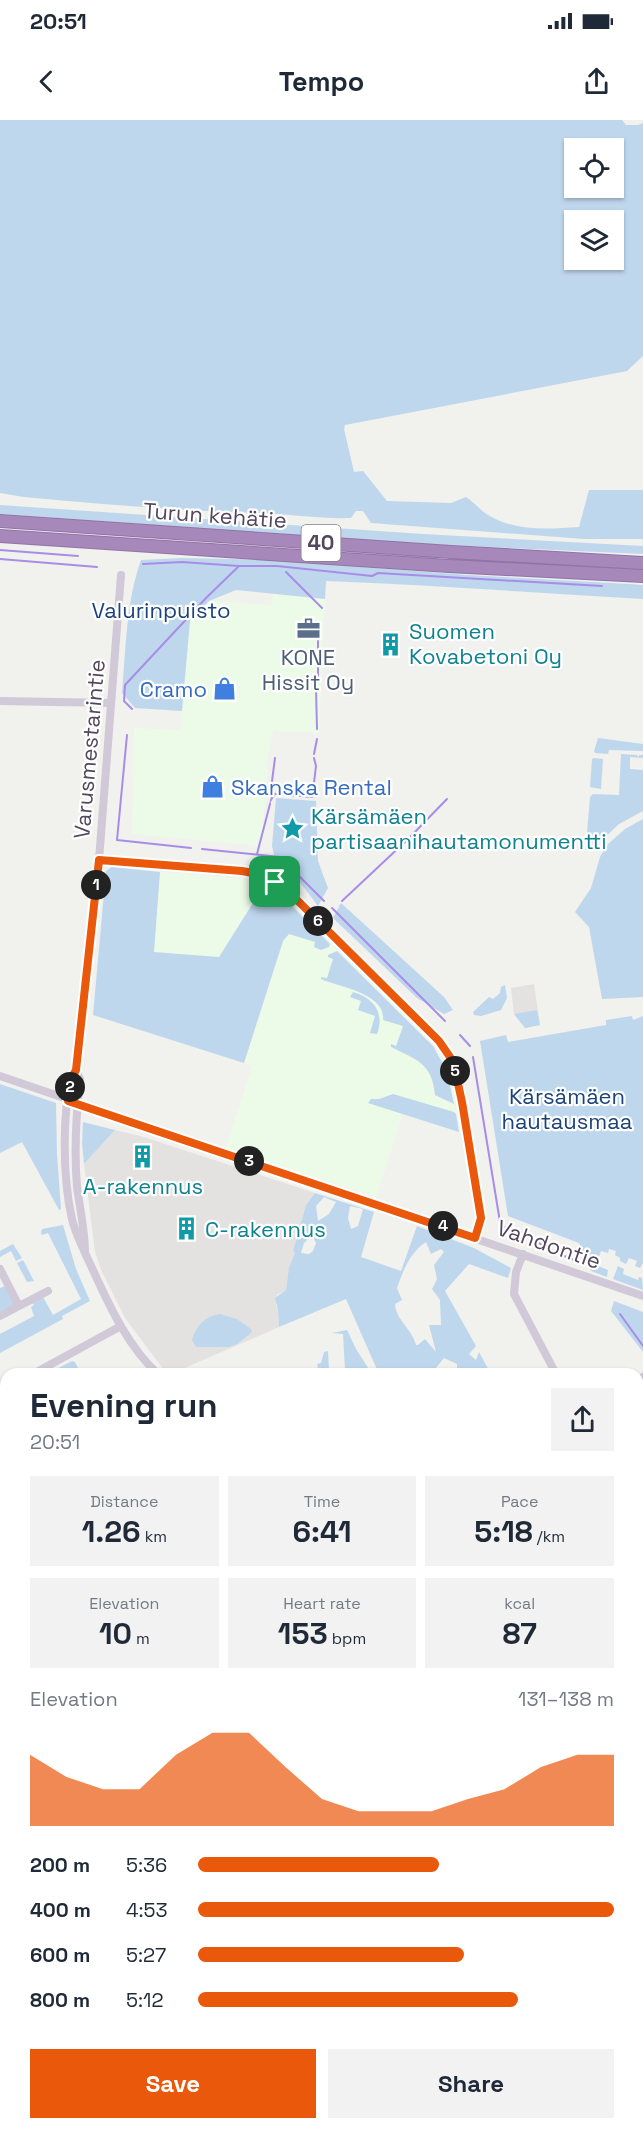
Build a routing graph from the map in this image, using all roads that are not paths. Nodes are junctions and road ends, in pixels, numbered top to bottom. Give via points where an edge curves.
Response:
1 (0, 521) edge
2 (0, 536) edge
3 (643, 563) edge
4 (122, 575) dead end
5 (643, 576) edge
6 (0, 700) edge
7 (111, 703) junction
8 (99, 860) junction
9 (76, 1070) junction
10 (0, 1076) edge
11 (68, 1101) junction
12 (77, 1103) junction
13 (475, 1238) junction
14 (85, 1252) junction
15 (523, 1254) junction
16 (0, 1269) edge
17 (3, 1283) edge
18 (48, 1291) dead end
19 (643, 1296) edge
20 (19, 1306) junction
21 (0, 1316) edge
22 (121, 1326) junction
23 (44, 1368) edge
24 (151, 1368) edge
25 (553, 1368) edge

1 - 3 highway, Turun kehätie / 40
2 - 5 highway, Turun kehätie / 40
4 - 7 street, Varusmestarintie
6 - 7 street
7 - 8 street, Varusmestarintie
8 - 9 street, Varusmestarintie
8 - 13 street via 242,871 270,879 295,898 439,1041 450,1057 462,1102 481,1218
9 - 11 street, Varusmestarintie
9 - 12 street, Varusmestarintie via 80,1079
10 - 11 street, Vahdontie
11 - 12 street, Vahdontie
11 - 14 street, Varusmestarintie via 66,1191 77,1240
12 - 13 street, Vahdontie
12 - 14 street, Varusmestarintie via 75,1155
13 - 15 street, Vahdontie
14 - 22 street, Varusmestarintie
15 - 19 street, Vahdontie
15 - 25 street via 514,1294
16 - 17 street
17 - 20 street
18 - 20 street
20 - 21 street
22 - 23 street
22 - 24 street, Varusmestarintie

